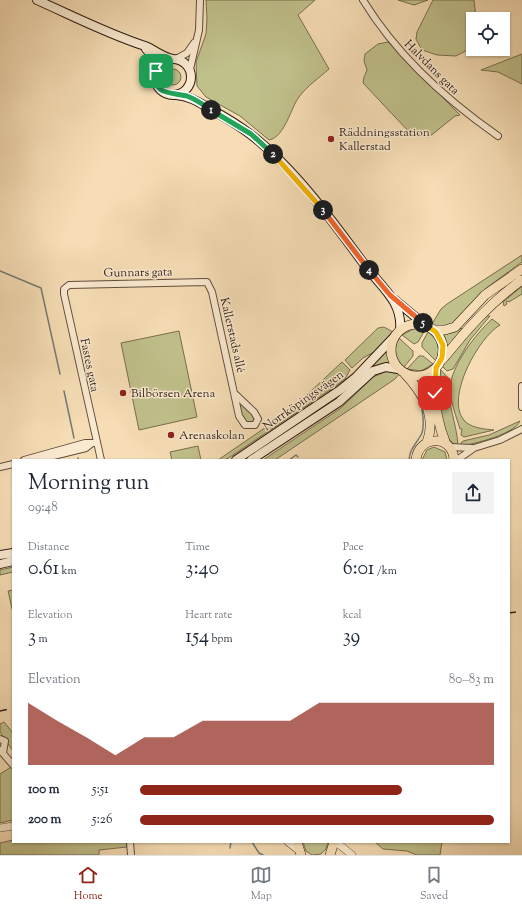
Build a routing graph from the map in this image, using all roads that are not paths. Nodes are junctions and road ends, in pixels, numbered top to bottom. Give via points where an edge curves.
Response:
1 (37, 0) edge
2 (200, 0) edge
3 (363, 0) edge
4 (198, 36) junction
5 (140, 45) junction
6 (175, 59) junction
7 (190, 69) junction
8 (156, 71) junction
9 (191, 82) junction
10 (176, 95) junction
11 (206, 107) junction
12 (498, 136) dead end
13 (522, 269) edge
14 (522, 280) edge
15 (208, 282) joint
16 (69, 285) joint
17 (390, 295) junction
18 (425, 325) junction
19 (434, 330) junction
20 (397, 333) junction
21 (442, 360) junction
22 (436, 368) junction
23 (401, 371) junction
24 (522, 386) edge
25 (235, 394) junction
26 (522, 407) edge
27 (522, 429) edge
28 (427, 442) junction
29 (94, 443) junction
30 (448, 445) junction
31 (474, 448) junction
32 (98, 451) junction
33 (28, 459) edge
34 (41, 459) edge
35 (98, 459) edge
36 (101, 459) edge
37 (237, 459) edge
38 (253, 459) edge
39 (416, 459) edge
40 (454, 459) edge
41 (458, 459) edge
42 (12, 464) edge
43 (0, 467) edge
44 (12, 553) edge
45 (0, 555) edge
46 (12, 561) edge
47 (0, 564) edge
48 (0, 739) edge
49 (2, 752) edge
50 (12, 764) edge
51 (12, 826) edge
52 (0, 828) edge
53 (130, 843) edge
54 (289, 843) edge
55 (335, 843) edge
56 (336, 843) edge
57 (298, 849) edge
58 (131, 855) edge
59 (330, 855) edge
60 (352, 855) edge

1 - 5 main road
2 - 4 street
3 - 12 street, Halvdans gata via 402,53 453,104
4 - 6 street via 187,53
4 - 7 street
5 - 6 main road
5 - 8 main road via 155,59
6 - 7 main road via 186,63
6 - 8 main road via 164,61
7 - 9 main road
8 - 10 main road via 155,80 158,87 164,92
9 - 10 main road via 187,89
9 - 11 main road via 194,93
10 - 11 main road via 190,98
11 - 17 main road via 251,134 272,153 325,212
13 - 19 main road via 486,296 455,327
14 - 21 main road via 484,311
15 - 16 street, Gunnars gata
15 - 25 street, Kallerstads allé via 212,288
16 - 29 street, Fastes gata via 64,289 64,294
17 - 18 main road
17 - 20 main road via 400,315
18 - 19 main road
18 - 20 main road via 414,324
19 - 21 main road via 442,343
20 - 23 main road via 391,346 391,353
20 - 37 main road, Norrköpingsvägen via 340,390
21 - 22 main road
22 - 23 main road via 422,376 412,376
22 - 30 main road via 436,402 440,427
23 - 28 main road via 417,387 426,403 430,430
23 - 38 main road, Norrköpingsvägen via 386,367 373,372 339,402
24 - 26 street
25 - 25 street, Kallerstads allé via 243,423 255,426 257,414
27 - 31 street via 500,440
28 - 30 main road via 437,440
28 - 39 main road via 419,449
29 - 32 street, Fastes gata
29 - 33 street
29 - 34 street via 86,448
30 - 31 street
30 - 40 main road
31 - 41 street
32 - 35 street, Fastes gata
32 - 36 street, Fastes gata
42 - 43 street
44 - 45 main road
46 - 47 main road
48 - 49 street via 5,741
49 - 50 street
51 - 52 street
53 - 58 street
54 - 57 street
55 - 59 main road
56 - 60 street

